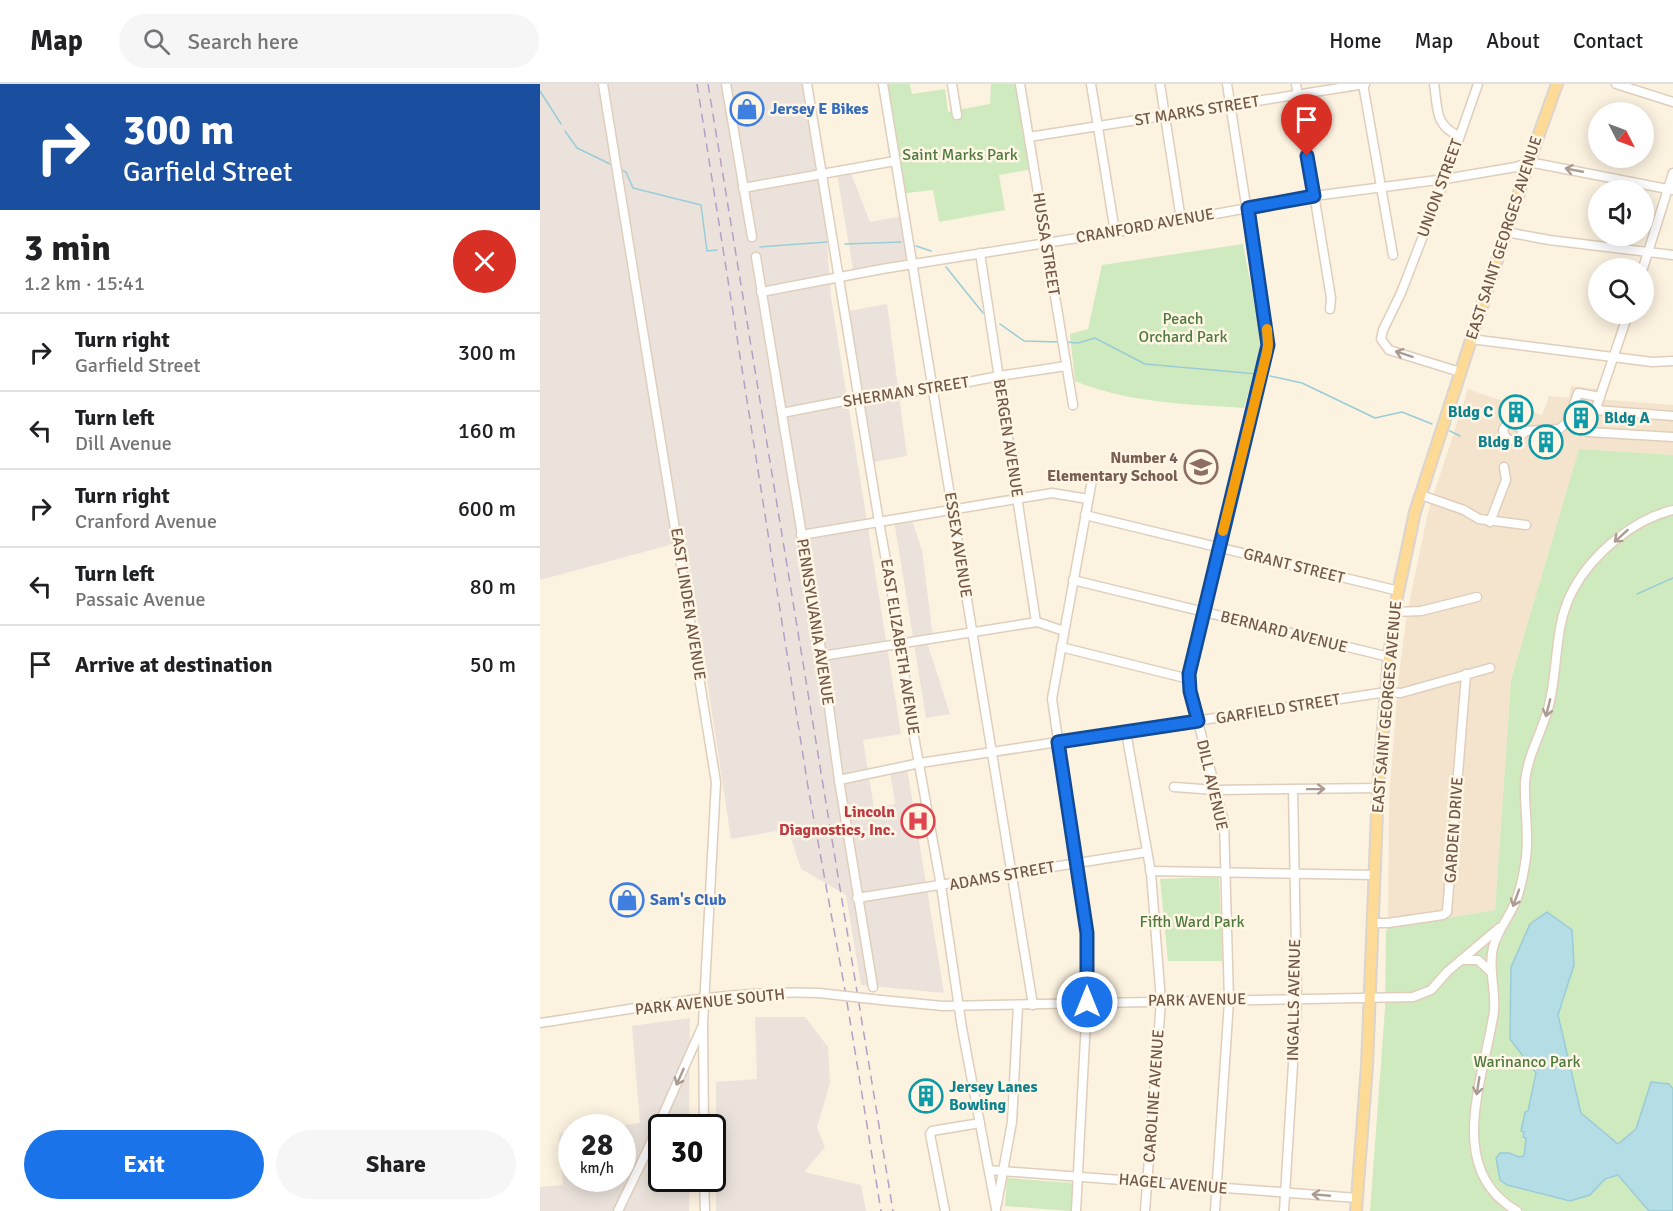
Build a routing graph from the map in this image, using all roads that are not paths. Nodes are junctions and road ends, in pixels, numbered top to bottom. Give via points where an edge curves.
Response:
1 (603, 84) edge
2 (726, 84) edge
3 (807, 84) edge
4 (883, 84) edge
5 (952, 84) edge
6 (1020, 84) edge
7 (1091, 84) edge
8 (1160, 84) edge
9 (1227, 84) edge
10 (1296, 84) edge
11 (1364, 84) edge
12 (1434, 84) edge
13 (1478, 84) edge
14 (1557, 84) edge
15 (1616, 84) edge
16 (1298, 95) junction
17 (1673, 102) edge
18 (1231, 105) junction
19 (957, 115) dead end
20 (1165, 116) junction
21 (1098, 126) junction
22 (1459, 136) junction
23 (1029, 137) junction
24 (895, 160) junction
25 (1529, 162) junction
26 (1673, 173) edge
27 (822, 174) junction
28 (1445, 179) junction
29 (743, 188) junction
30 (1381, 188) junction
31 (1670, 190) edge
32 (1314, 196) junction
33 (1248, 208) junction
34 (1181, 220) junction
35 (1115, 232) junction
36 (1506, 232) junction
37 (752, 237) dead end
38 (1046, 243) junction
39 (1648, 252) junction
40 (980, 253) junction
41 (1393, 255) dead end
42 (1673, 255) edge
43 (756, 257) dead end
44 (1646, 258) edge
45 (912, 265) junction
46 (839, 276) junction
47 (761, 292) junction
48 (1330, 309) dead end
49 (1625, 324) edge
50 (1471, 339) junction
51 (1614, 357) junction
52 (1673, 361) edge
53 (1066, 366) junction
54 (1460, 372) junction
55 (999, 376) junction
56 (933, 389) junction
57 (1600, 396) junction
58 (859, 398) junction
59 (1073, 405) dead end
60 (1596, 410) junction
61 (782, 413) junction
62 (1673, 416) edge
63 (1526, 430) dead end
64 (1673, 437) edge
65 (1504, 467) dead end
66 (1092, 480) dead end
67 (1421, 495) junction
68 (1017, 498) junction
69 (1088, 499) junction
70 (952, 510) junction
71 (1673, 510) edge
72 (1085, 515) junction
73 (879, 522) junction
74 (1491, 522) junction
75 (1526, 525) dead end
76 (801, 535) junction
77 (1219, 547) junction
78 (1073, 580) junction
79 (1399, 591) junction
80 (1477, 597) dead end
81 (1204, 612) junction
82 (1395, 612) junction
83 (1036, 622) junction
84 (972, 631) junction
85 (1064, 631) junction
86 (901, 643) junction
87 (1061, 647) junction
88 (822, 656) junction
89 (1389, 657) junction
90 (1490, 668) dead end
91 (1466, 674) junction
92 (1189, 679) junction
93 (1386, 692) junction
94 (1198, 721) junction
95 (1126, 732) junction
96 (1058, 742) junction
97 (992, 753) junction
98 (918, 764) junction
99 (839, 780) junction
100 (1174, 787) dead end
101 (1378, 788) junction
102 (1293, 789) junction
103 (1216, 790) junction
104 (1147, 852) junction
105 (1076, 863) junction
106 (1150, 871) junction
107 (1225, 872) junction
108 (1295, 873) junction
109 (1012, 874) junction
110 (1374, 875) junction
111 (941, 886) junction
112 (857, 898) junction
113 (1374, 923) junction
114 (1502, 925) junction
115 (1461, 960) junction
116 (1492, 973) junction
117 (873, 987) dead end
118 (1370, 998) junction
119 (1297, 999) junction
120 (705, 1000) junction
121 (881, 1000) joint
122 (1229, 1000) junction
123 (1161, 1001) junction
124 (1087, 1002) junction
125 (1018, 1005) junction
126 (1034, 1005) junction
127 (960, 1006) junction
128 (540, 1023) edge
129 (703, 1024) junction
130 (704, 1114) edge
131 (980, 1123) junction
132 (989, 1170) junction
133 (1004, 1172) junction
134 (1079, 1177) junction
135 (1148, 1182) junction
136 (1217, 1189) junction
137 (1285, 1191) junction
138 (704, 1192) edge
139 (1357, 1198) junction
140 (996, 1210) edge
141 (618, 1211) edge
142 (705, 1211) edge
143 (945, 1211) edge
144 (1076, 1211) edge
145 (1145, 1211) edge
146 (1215, 1211) edge
147 (1284, 1211) edge
148 (1356, 1211) edge
149 (1517, 1211) edge

1 - 120 street, EAST LINDEN AVENUE via 716,782
2 - 29 street
3 - 27 street, EAST ELIZABETH AVENUE
4 - 24 street, ESSEX AVENUE
5 - 19 street
6 - 23 street, HUSSA STREET
7 - 21 street
8 - 20 street
9 - 18 street, DILL AVENUE
10 - 16 street
11 - 16 street, ST MARKS STREET
11 - 30 street
12 - 22 street via 1442,125
13 - 22 street, UNION STREET
14 - 25 main road, EAST SAINT GEORGES AVENUE
15 - 17 street
16 - 18 street, ST MARKS STREET
16 - 32 street
18 - 20 street, ST MARKS STREET
18 - 33 street, DILL AVENUE
20 - 21 street, ST MARKS STREET
20 - 34 street
21 - 23 street, ST MARKS STREET
21 - 35 street
22 - 28 street, UNION STREET
23 - 38 street, HUSSA STREET
24 - 27 street
24 - 45 street, ESSEX AVENUE
25 - 28 street, CRANFORD AVENUE
31 -> 25 street
25 - 36 main road, EAST SAINT GEORGES AVENUE
26 - 31 street
27 - 29 street
27 - 46 street, EAST ELIZABETH AVENUE
28 - 30 street, CRANFORD AVENUE
54 -> 28 street, UNION STREET via 1389,350 1383,343 1383,330
29 - 37 street
30 - 32 street, CRANFORD AVENUE
30 - 41 street
31 - 39 street
32 - 33 street, CRANFORD AVENUE
32 - 48 street
33 - 34 street, CRANFORD AVENUE
33 - 77 street, DILL AVENUE via 1268,345
34 - 35 street, CRANFORD AVENUE
35 - 38 street, CRANFORD AVENUE
36 - 39 street
36 - 50 main road, EAST SAINT GEORGES AVENUE
38 - 40 street, CRANFORD AVENUE
38 - 53 street, HUSSA STREET
39 - 42 street
39 - 44 street
40 - 45 street, CRANFORD AVENUE
40 - 55 street, BERGEN AVENUE
43 - 47 street, PENNSYLVANIA AVENUE
45 - 46 street, CRANFORD AVENUE
45 - 56 street, ESSEX AVENUE
46 - 47 street, CRANFORD AVENUE
46 - 58 street, EAST ELIZABETH AVENUE
47 - 61 street, PENNSYLVANIA AVENUE
49 - 51 street
50 - 51 street
50 - 54 main road, EAST SAINT GEORGES AVENUE
51 - 52 street
51 - 57 street
53 - 55 street, SHERMAN STREET
53 - 59 street, HUSSA STREET
54 - 67 main road, EAST SAINT GEORGES AVENUE
55 - 56 street, SHERMAN STREET
55 - 68 street, BERGEN AVENUE
56 - 58 street, SHERMAN STREET
56 - 70 street, ESSEX AVENUE
57 - 60 street
57 - 63 street via 1578,393 1568,422 1559,429
58 - 61 street, SHERMAN STREET
58 - 73 street, EAST ELIZABETH AVENUE
60 - 62 street
60 - 64 street via 1588,432
61 - 76 street, PENNSYLVANIA AVENUE
65 - 74 street via 1506,480
66 - 69 street
67 - 74 street
67 - 79 main road, EAST SAINT GEORGES AVENUE
68 - 69 street via 1052,493
68 - 70 street
68 - 83 street, BERGEN AVENUE
69 - 72 street
70 - 73 street
70 - 84 street, ESSEX AVENUE
71 -> 114 street via 1632,526 1590,566 1573,590 1562,616 1549,707 1527,767 1526,861 1514,905
72 - 77 street, GRANT STREET
72 - 78 street
73 - 76 street
73 - 86 street, EAST ELIZABETH AVENUE
74 - 75 street
76 - 88 street, PENNSYLVANIA AVENUE
77 - 79 street, GRANT STREET
77 - 81 street, DILL AVENUE
78 - 81 street, BERNARD AVENUE
78 - 85 street
79 - 82 main road, EAST SAINT GEORGES AVENUE
80 - 82 street via 1421,611
81 - 89 street, BERNARD AVENUE
81 - 92 street, DILL AVENUE
82 - 89 main road, EAST SAINT GEORGES AVENUE
83 - 84 street
83 - 85 street
84 - 86 street
84 - 97 street, ESSEX AVENUE
85 - 87 street
86 - 88 street
86 - 98 street, EAST ELIZABETH AVENUE
87 - 92 street
87 - 96 street via 1052,699
88 - 99 street, PENNSYLVANIA AVENUE
89 - 93 main road, EAST SAINT GEORGES AVENUE
90 - 91 street, GARFIELD STREET
91 - 93 street, GARFIELD STREET via 1401,693
91 - 113 street, GARDEN DRIVE via 1447,912
92 - 94 street, DILL AVENUE
93 - 94 street, GARFIELD STREET
93 - 101 main road, EAST SAINT GEORGES AVENUE
94 - 95 street, GARFIELD STREET
94 - 103 street, DILL AVENUE
95 - 96 street, GARFIELD STREET
95 - 104 street, CAROLINE AVENUE
96 - 97 street, GARFIELD STREET
96 - 105 street
97 - 98 street, GARFIELD STREET
97 - 109 street, ESSEX AVENUE
98 - 99 street, GARFIELD STREET
98 - 111 street, EAST ELIZABETH AVENUE
99 - 112 street, PENNSYLVANIA AVENUE
100 - 103 street
102 -> 101 street
101 - 110 main road, EAST SAINT GEORGES AVENUE
102 - 103 street
102 - 108 street, INGALLS AVENUE
103 - 107 street, DILL AVENUE via 1224,822
104 - 105 street, ADAMS STREET
104 - 106 street, CAROLINE AVENUE
105 - 109 street, ADAMS STREET
105 - 124 street via 1087,933
106 - 107 street
106 - 123 street, CAROLINE AVENUE
107 - 108 street
107 - 122 street, DILL AVENUE
108 - 110 street
108 - 119 street, INGALLS AVENUE
109 - 111 street, ADAMS STREET
109 - 126 street, ESSEX AVENUE
110 - 113 main road, EAST SAINT GEORGES AVENUE
111 - 112 street, ADAMS STREET
111 - 127 street, EAST ELIZABETH AVENUE
112 - 117 street, PENNSYLVANIA AVENUE
113 - 118 main road, EAST SAINT GEORGES AVENUE
114 - 115 street, PARK AVENUE
114 - 116 street via 1492,950
115 - 116 street via 1478,960
115 - 118 street, PARK AVENUE via 1422,994
116 -> 149 street via 1495,1001 1478,1089 1475,1144 1489,1188
118 - 119 street, PARK AVENUE
118 - 139 main road, EAST SAINT GEORGES AVENUE
119 - 122 street, PARK AVENUE
119 - 137 street, INGALLS AVENUE
120 - 121 street, PARK AVENUE SOUTH, bridge via 783,993
120 - 128 street, PARK AVENUE SOUTH
120 - 129 street, EAST LINDEN AVENUE
121 - 127 street, PARK AVENUE
122 - 123 street, PARK AVENUE
122 - 136 street, DILL AVENUE
123 - 124 street, PARK AVENUE
123 - 135 street, CAROLINE AVENUE
124 - 126 street, PARK AVENUE
124 - 134 street
125 - 126 street, PARK AVENUE
125 - 127 street, PARK AVENUE
125 - 133 street via 1012,1122
127 - 131 street, EAST ELIZABETH AVENUE
129 - 130 street, EAST LINDEN AVENUE
129 -> 141 street
131 - 132 street, EAST ELIZABETH AVENUE
131 - 143 street via 930,1134
132 - 133 street, HAGEL AVENUE
132 - 140 street, EAST ELIZABETH AVENUE
133 - 134 street, HAGEL AVENUE
133 - 140 street
134 - 135 street, HAGEL AVENUE
134 - 144 street
135 - 136 street, HAGEL AVENUE
135 - 145 street, CAROLINE AVENUE
136 - 137 street, HAGEL AVENUE
136 - 146 street, DILL AVENUE
139 -> 137 street, HAGEL AVENUE
137 - 147 street, INGALLS AVENUE
138 - 142 street
139 - 148 main road, EAST SAINT GEORGES AVENUE

